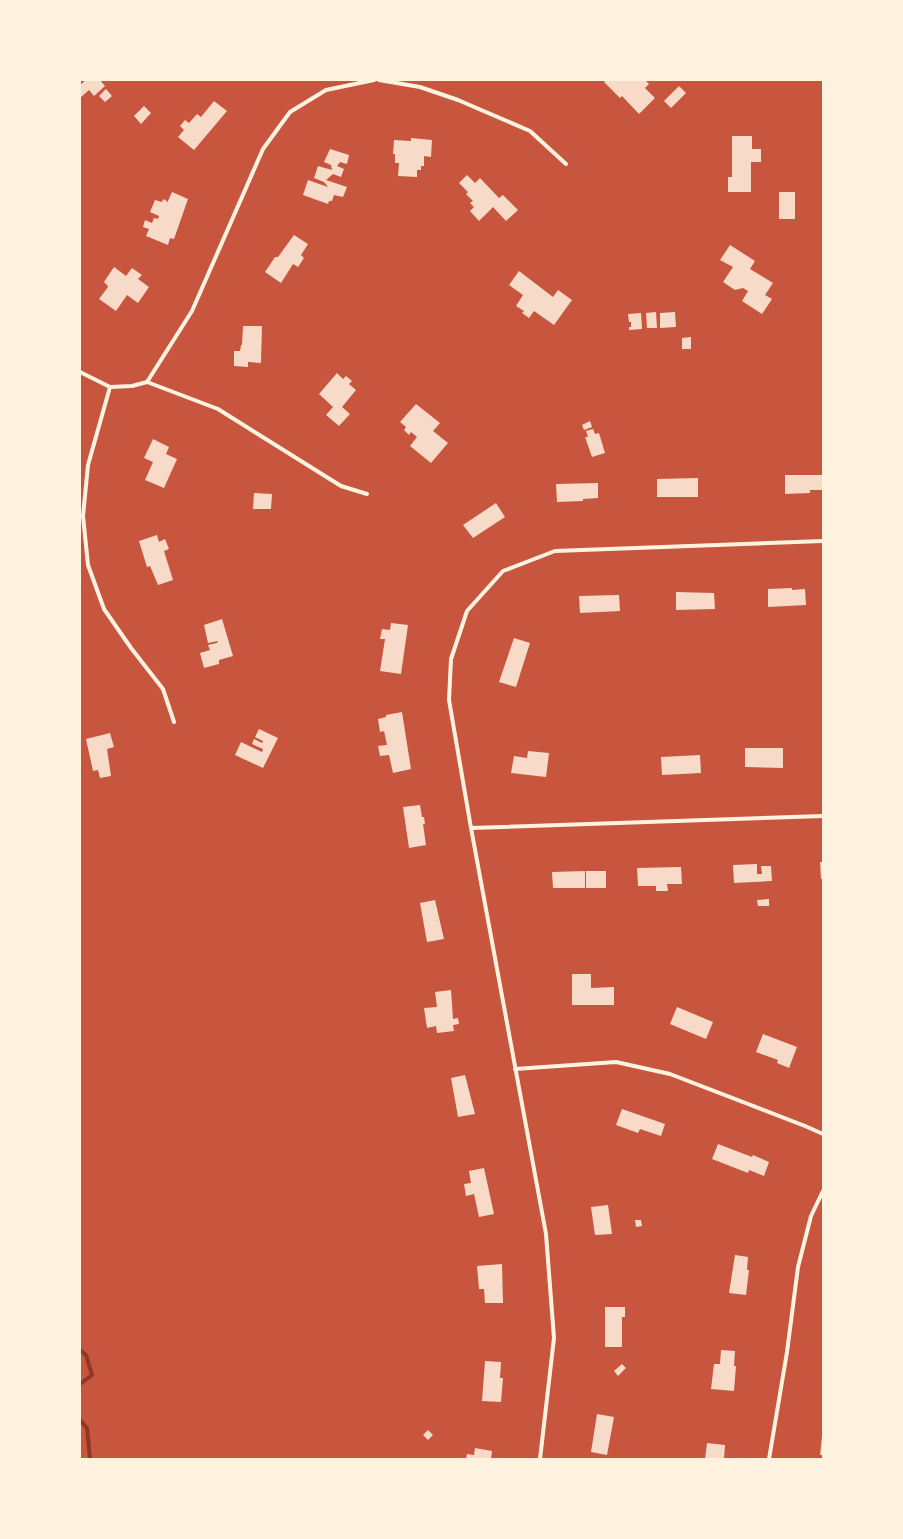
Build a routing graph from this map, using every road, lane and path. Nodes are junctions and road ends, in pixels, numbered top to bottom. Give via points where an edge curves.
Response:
1 (374, 80) edge
2 (379, 80) edge
3 (566, 164) dead end
4 (80, 372) edge
5 (147, 382) junction
6 (110, 387) junction
7 (368, 494) dead end
8 (823, 541) edge
9 (174, 722) dead end
10 (823, 816) edge
11 (471, 828) junction
12 (515, 1069) junction
13 (823, 1134) edge
14 (823, 1191) edge
15 (540, 1459) edge
16 (769, 1459) edge

1 - 5 street via 326,90 290,112 263,149 192,311
2 - 3 street via 420,87 458,100 530,131
4 - 6 street
5 - 6 street
5 - 7 street via 218,409 341,486
6 - 9 street via 88,464 83,516 88,565 104,609 163,689
8 - 11 street via 555,551 503,570 468,611 451,659 449,700
10 - 11 street
11 - 12 street
12 - 13 street via 616,1062 670,1074
12 - 15 street via 546,1234 554,1338
14 - 16 street via 811,1216 798,1267

